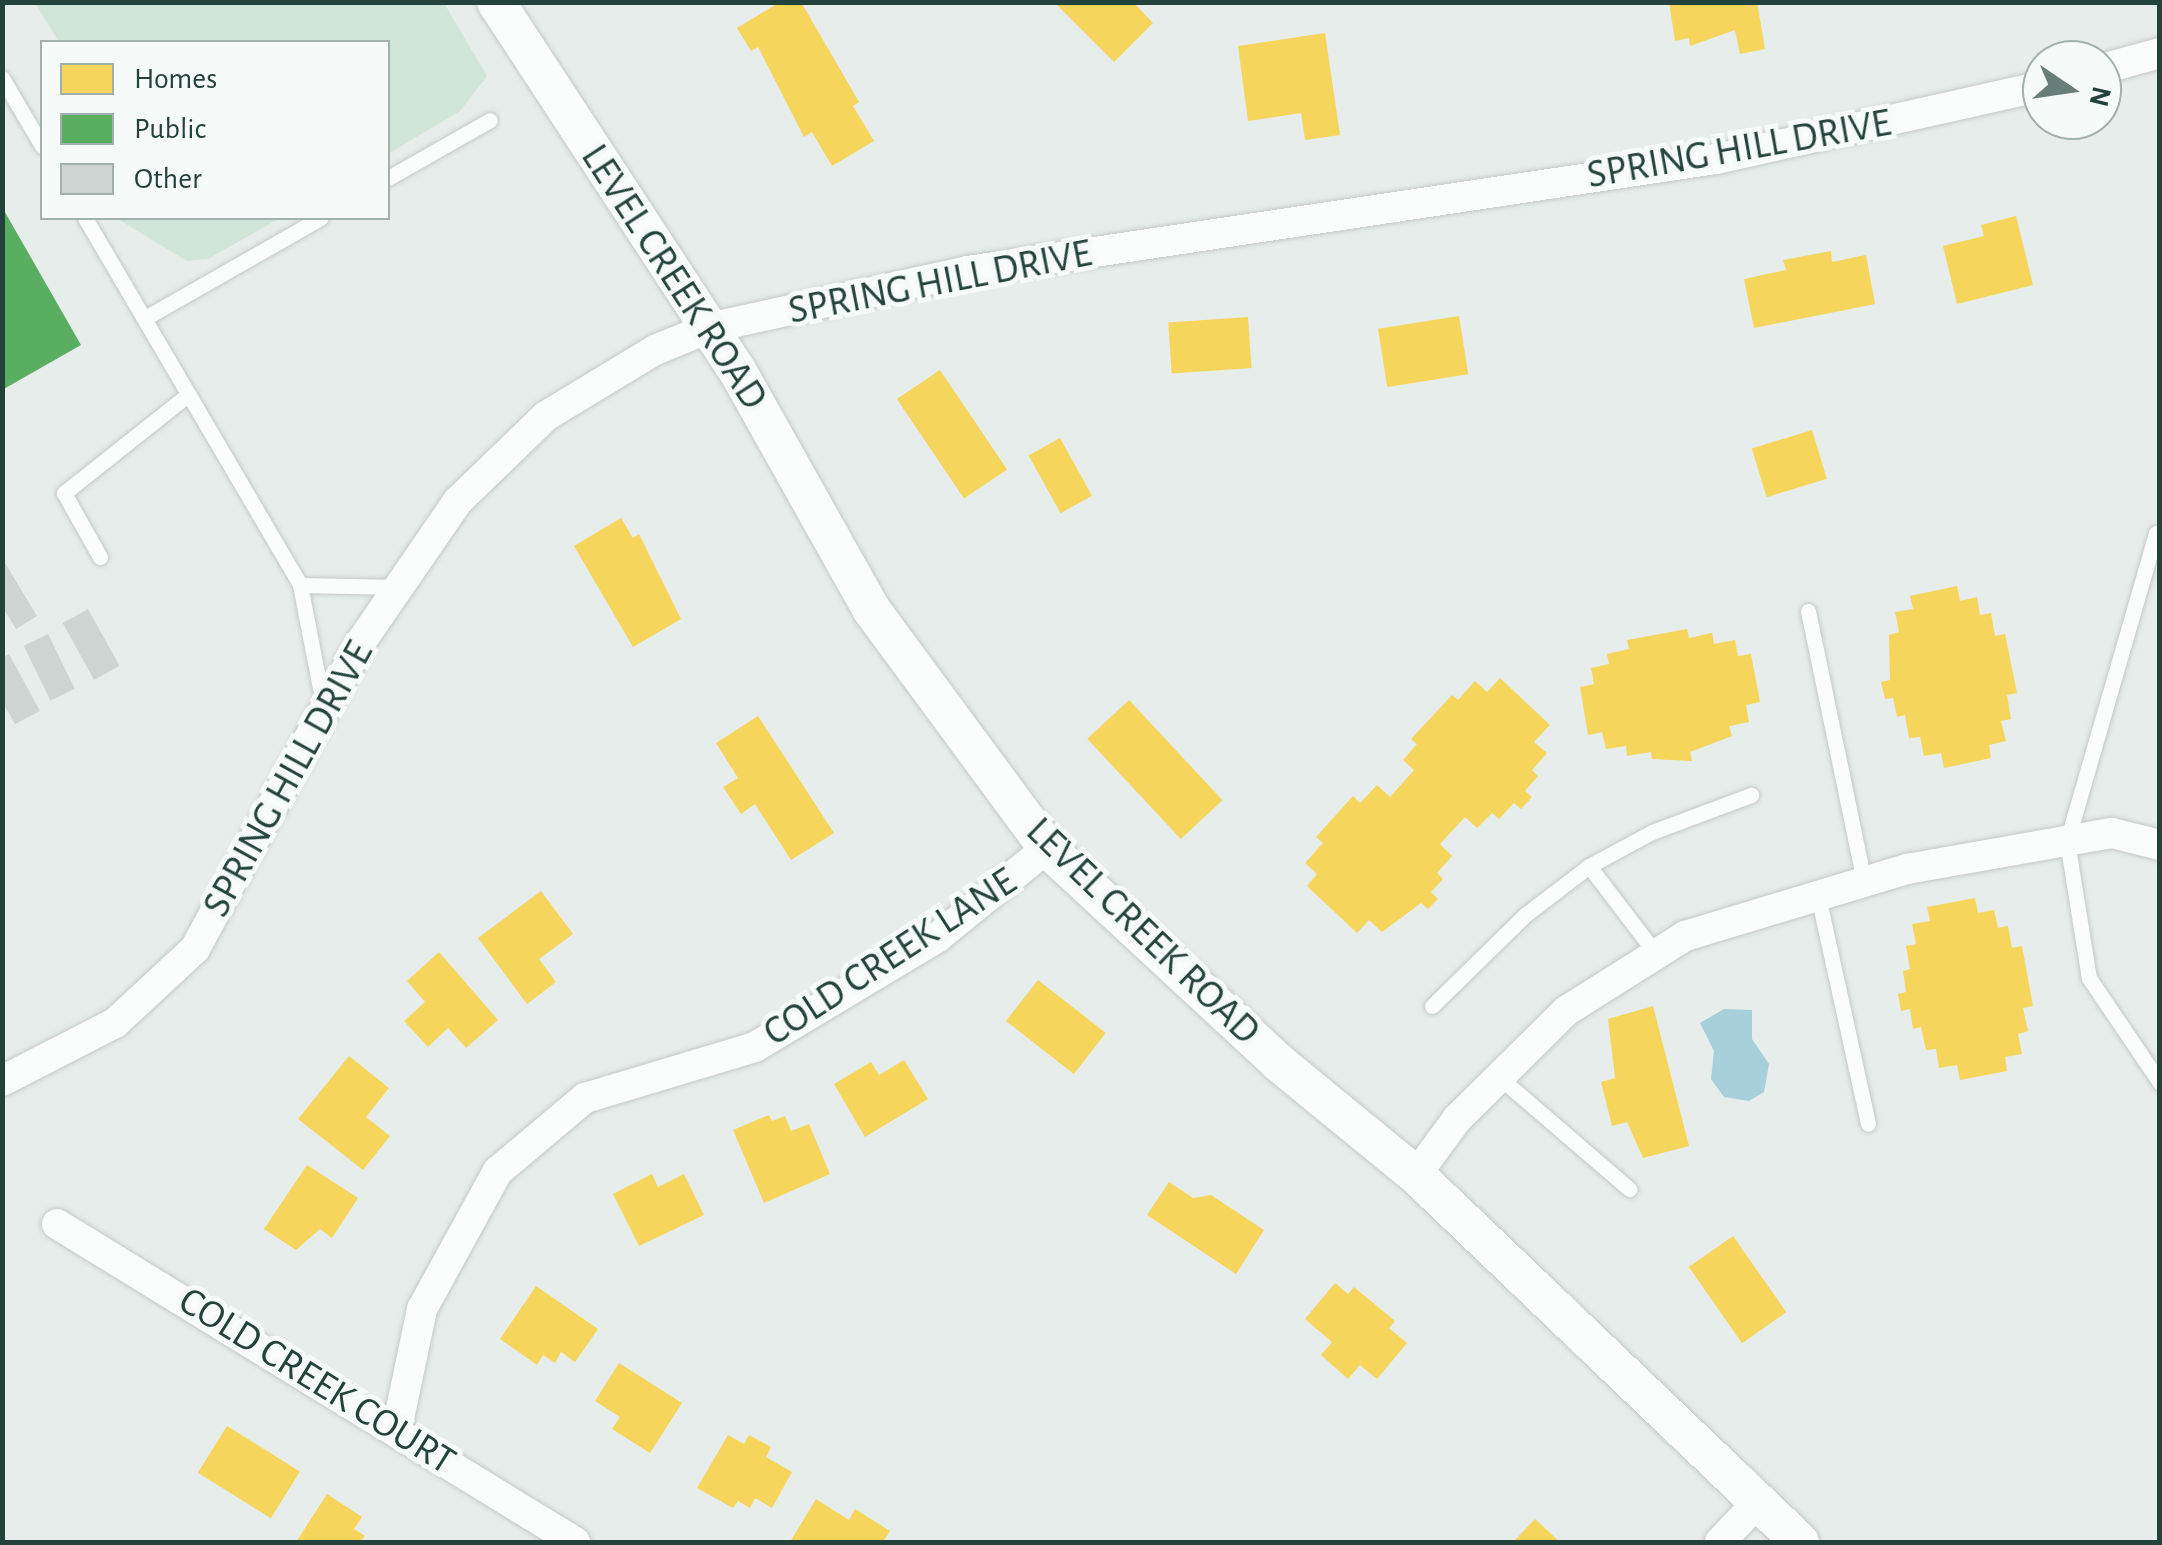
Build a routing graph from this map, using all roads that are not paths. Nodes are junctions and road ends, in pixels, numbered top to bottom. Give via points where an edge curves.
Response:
1 (496, 2) edge
2 (2160, 53) edge
3 (2122, 64) edge
4 (2, 78) edge
5 (2022, 90) edge
6 (490, 120) dead end
7 (40, 143) edge
8 (390, 177) edge
9 (86, 220) edge
10 (316, 220) edge
11 (145, 318) junction
12 (709, 328) junction
13 (189, 394) junction
14 (2156, 532) dead end
15 (100, 557) dead end
16 (300, 585) junction
17 (399, 586) junction
18 (1808, 611) dead end
19 (324, 708) junction
20 (1751, 796) dead end
21 (2067, 841) junction
22 (2160, 846) edge
23 (1048, 848) junction
24 (1588, 866) junction
25 (1864, 882) junction
26 (1818, 896) junction
27 (1656, 954) junction
28 (1432, 1006) dead end
29 (1499, 1077) junction
30 (2, 1082) edge
31 (2160, 1082) edge
32 (1868, 1124) dead end
33 (1416, 1175) junction
34 (1630, 1189) dead end
35 (57, 1224) dead end
36 (397, 1428) junction
37 (1758, 1502) junction
38 (575, 1542) edge
39 (1720, 1542) edge
40 (1800, 1542) edge

1 - 12 street, LEVEL CREEK ROAD
2 - 3 street
4 - 7 lane
5 - 12 street, SPRING HILL DRIVE via 1716,159 968,271
6 - 8 lane
9 - 11 lane
10 - 11 lane
11 - 13 lane
12 - 17 street, SPRING HILL DRIVE via 655,350 546,416 458,502
12 - 23 street, LEVEL CREEK ROAD via 871,608
13 - 15 lane via 64,493
13 - 16 lane
14 - 21 lane
16 - 17 lane
16 - 19 lane
17 - 19 street, SPRING HILL DRIVE
18 - 25 lane
19 - 30 street, SPRING HILL DRIVE via 194,948 115,1023
20 - 24 lane via 1652,832
21 - 22 street via 2112,834
21 - 25 street
21 - 31 lane via 2089,978
23 - 33 street, LEVEL CREEK ROAD via 1279,1063
23 - 36 street, COLD CREEK LANE via 938,937 755,1047 585,1098 498,1171 422,1309
24 - 27 lane
24 - 28 lane via 1525,915
25 - 26 street
26 - 27 street via 1685,936
26 - 32 lane
27 - 29 street via 1566,1010
29 - 33 street
29 - 34 lane
33 - 37 street, LEVEL CREEK ROAD
35 - 36 street, COLD CREEK COURT
36 - 38 street, COLD CREEK COURT
37 - 39 street
37 - 40 street, LEVEL CREEK ROAD

